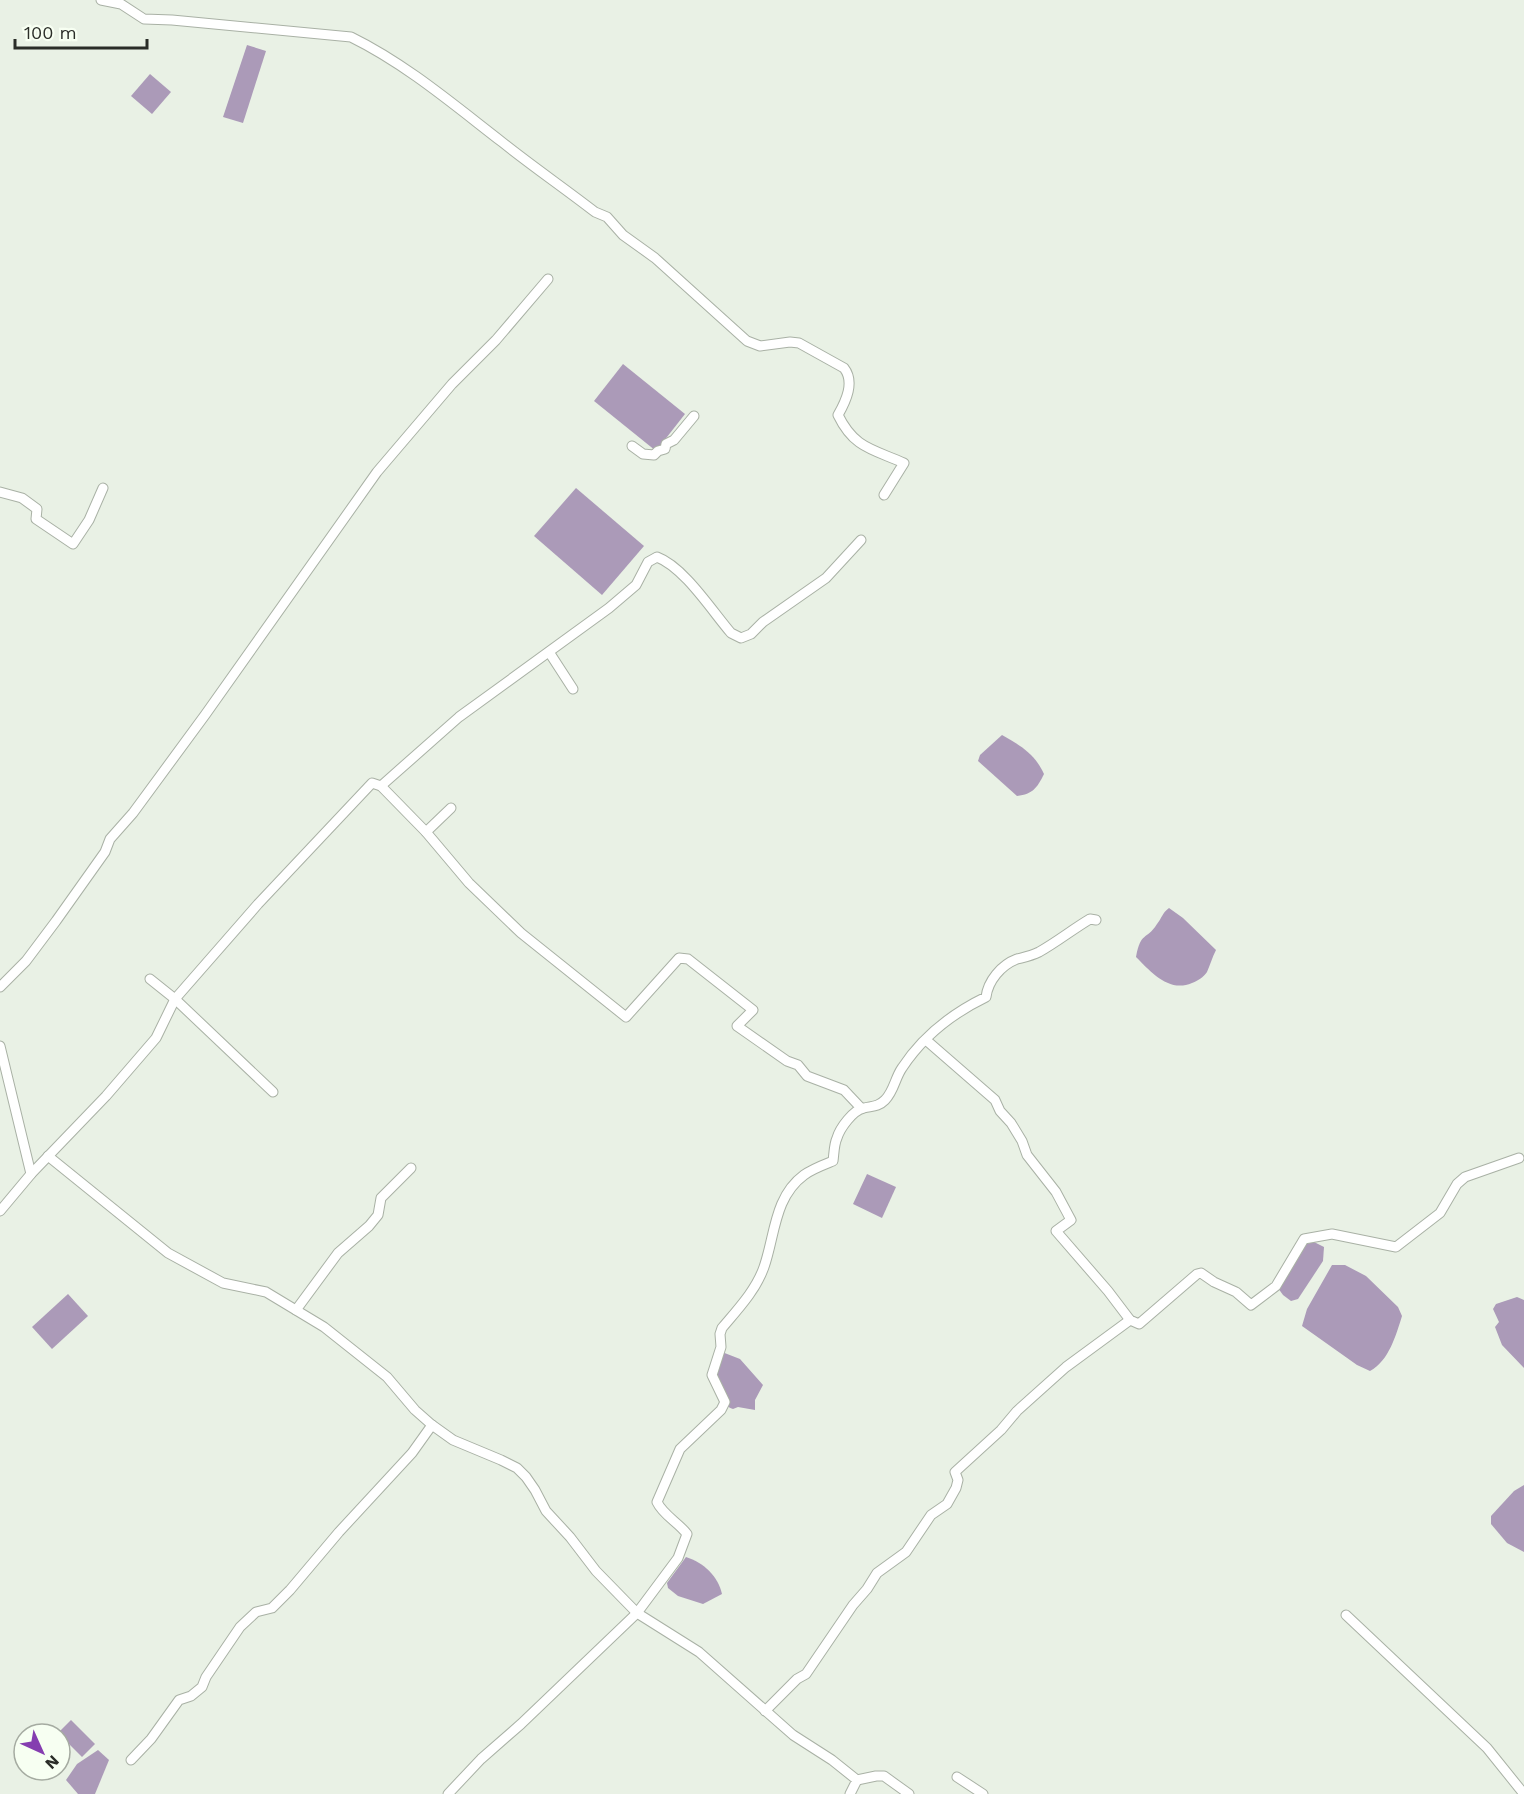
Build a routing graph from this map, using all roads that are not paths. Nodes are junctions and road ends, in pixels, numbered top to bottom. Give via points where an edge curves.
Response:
1 (100, 0) edge
2 (548, 279) dead end
3 (694, 416) dead end
4 (632, 446) dead end
5 (103, 488) dead end
6 (0, 492) edge
7 (884, 495) dead end
8 (861, 540) dead end
9 (549, 652) junction
10 (573, 689) dead end
11 (381, 786) junction
12 (451, 808) dead end
13 (426, 832) junction
14 (1096, 920) dead end
15 (150, 979) dead end
16 (0, 987) edge
17 (175, 999) junction
18 (926, 1040) junction
19 (0, 1047) edge
20 (273, 1092) dead end
21 (861, 1108) junction
22 (48, 1156) junction
23 (1520, 1158) dead end
24 (411, 1168) dead end
25 (31, 1174) junction
26 (0, 1211) edge
27 (296, 1310) junction
28 (1130, 1320) junction
29 (432, 1425) junction
30 (637, 1613) junction
31 (1346, 1616) dead end
32 (765, 1711) junction
33 (131, 1760) dead end
34 (957, 1778) dead end
35 (857, 1780) junction
36 (448, 1794) edge
37 (850, 1794) edge
38 (909, 1794) edge
39 (983, 1794) edge
40 (1524, 1794) edge

1 - 7 street via 121,4 144,19 351,37 374,49 607,217 747,341 760,346 800,343 844,368 849,380 847,399 838,414 843,424 856,442 904,463
2 - 16 street via 376,472 205,715 110,838 105,852 56,921 26,961
3 - 4 street via 665,449 654,455 643,454
5 - 6 street via 73,544 36,519 37,509 22,498
8 - 9 street via 826,578 741,638 731,633 677,569 657,557 648,562 636,585
9 - 10 street
9 - 11 street via 459,717
11 - 13 street
11 - 17 street via 372,783
12 - 13 street
13 - 21 street via 469,883 521,933 626,1017 679,958 688,959 753,1010 737,1026 798,1065 807,1076 844,1090
14 - 18 street via 1090,919 1040,951 1004,967 993,977 986,998 947,1019
15 - 17 street
17 - 20 street
17 - 22 street via 156,1038
18 - 21 street via 902,1068 883,1102
18 - 28 street via 995,1100 1071,1220 1056,1231
19 - 25 street
21 - 30 street via 836,1138 833,1161 804,1176 787,1196 775,1219 764,1267 722,1328 712,1376 725,1402 680,1449 657,1502 687,1534 678,1558
22 - 25 street
22 - 27 street via 168,1254 223,1283 266,1292
23 - 28 street via 1465,1177 1440,1213 1396,1247 1332,1234 1304,1239 1276,1286 1251,1305 1201,1273 1139,1324
24 - 27 street via 381,1198 378,1215 338,1253
25 - 26 street
27 - 29 street via 374,1366
28 - 32 street via 1066,1367 955,1472 958,1480 947,1504 932,1515 906,1552 877,1573 806,1674
29 - 30 street via 453,1440 517,1468 531,1483 546,1511
29 - 33 street via 412,1453 290,1590 272,1608 256,1612 240,1627 202,1687 179,1700
30 - 32 street via 699,1652
30 - 36 street
31 - 40 street via 1487,1748
32 - 35 street
34 - 39 street
35 - 37 street
35 - 38 street via 884,1776

